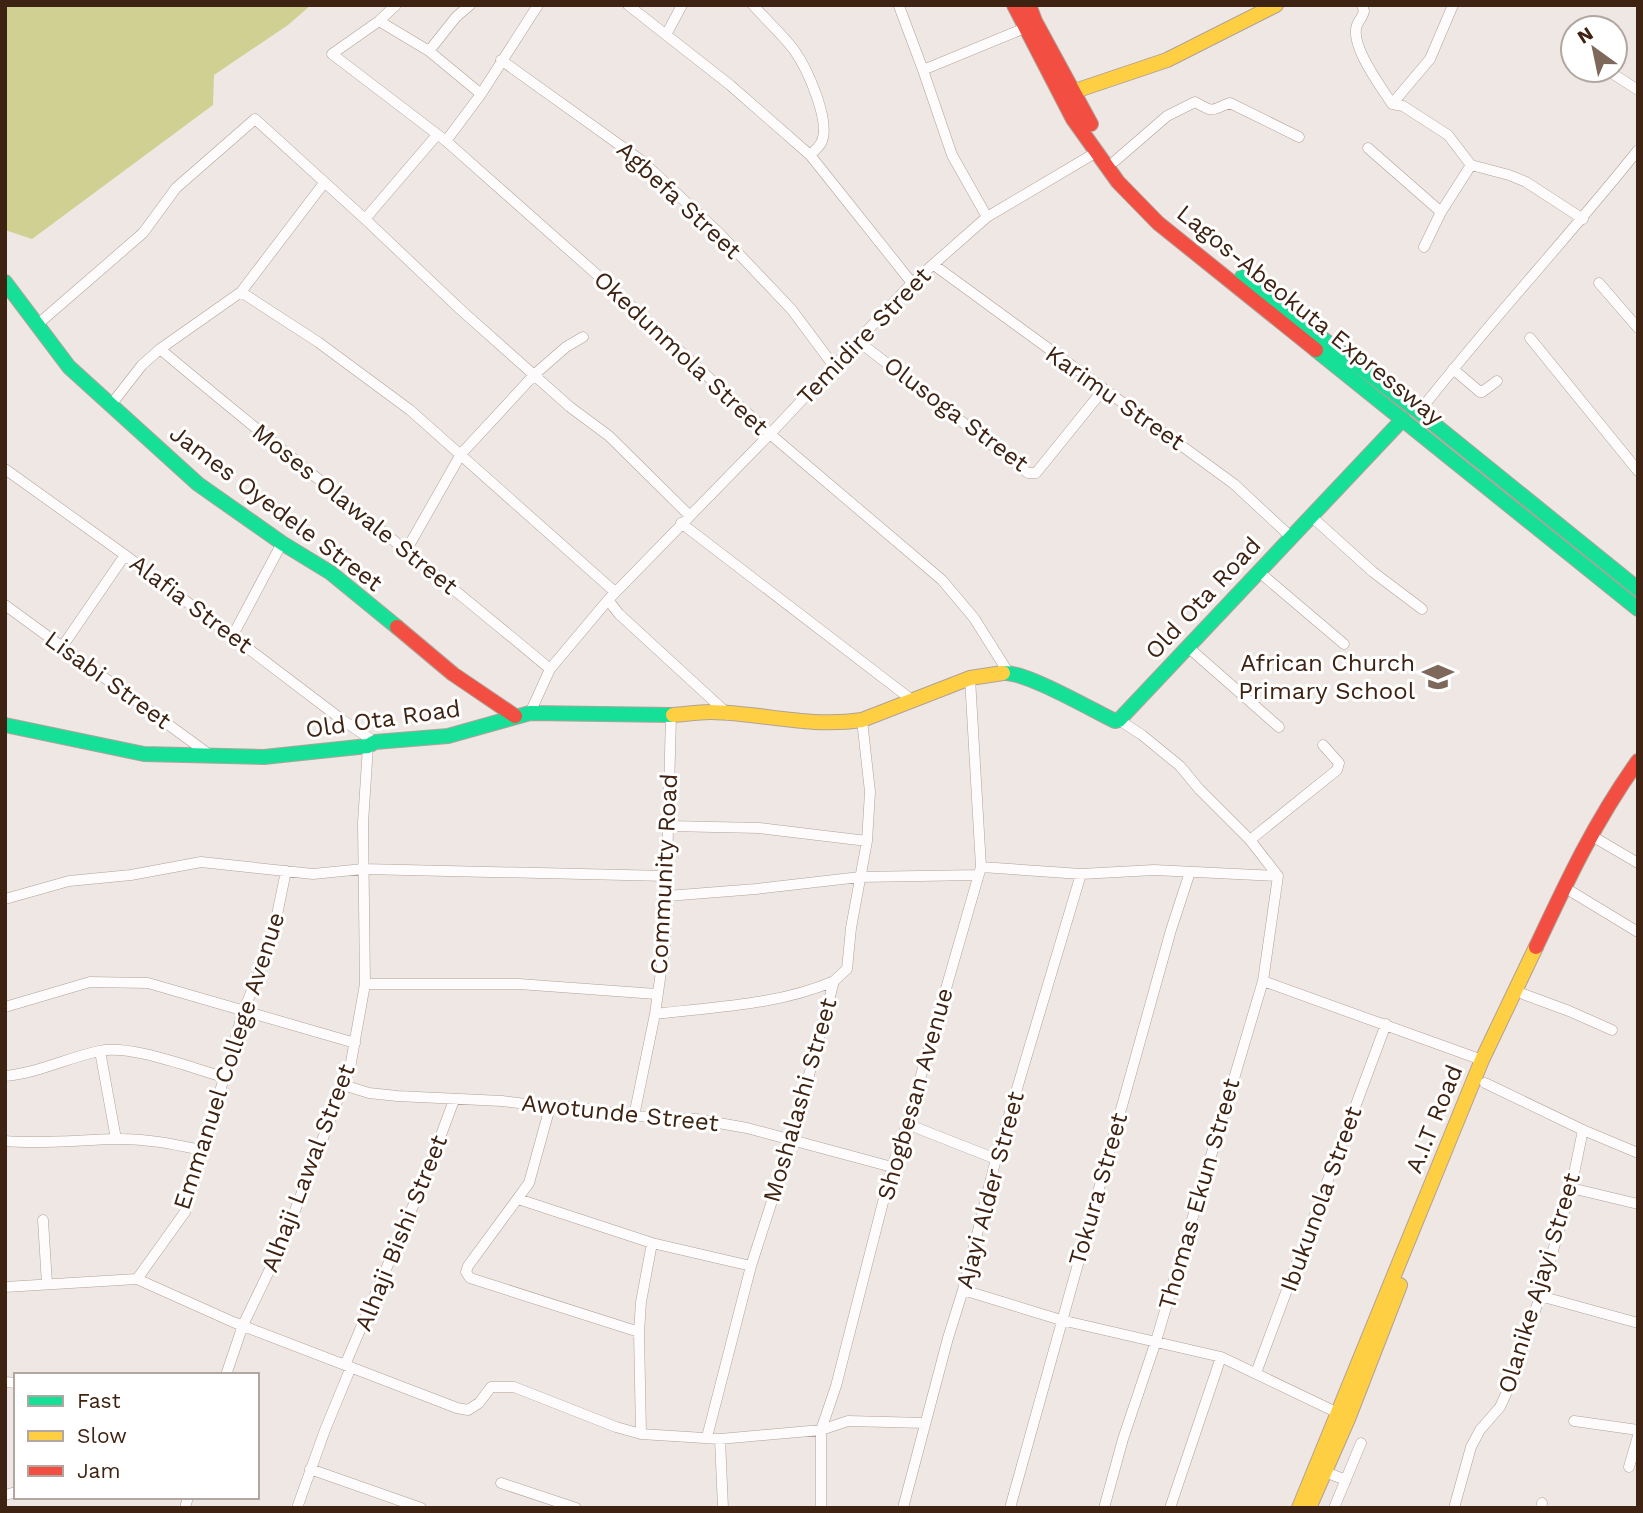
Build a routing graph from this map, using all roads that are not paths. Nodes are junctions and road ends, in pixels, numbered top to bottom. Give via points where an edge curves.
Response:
1 (396, 5) edge
2 (471, 5) edge
3 (538, 5) edge
4 (628, 5) edge
5 (681, 5) edge
6 (753, 5) edge
7 (1014, 5) edge
8 (1029, 5) edge
9 (1276, 5) edge
10 (1362, 5) edge
11 (1453, 5) edge
12 (899, 6) edge
13 (379, 21) junction
14 (1025, 28) junction
15 (666, 35) junction
16 (429, 51) junction
17 (501, 60) junction
18 (923, 70) junction
19 (1072, 92) junction
20 (481, 94) junction
21 (1392, 104) junction
22 (1299, 137) dead end
23 (441, 139) junction
24 (1368, 149) dead end
25 (1638, 150) edge
26 (1095, 153) junction
27 (810, 155) junction
28 (1115, 161) junction
29 (1471, 165) junction
30 (324, 183) junction
31 (1441, 212) junction
32 (988, 217) junction
33 (365, 219) junction
34 (1583, 219) junction
35 (1424, 247) dead end
36 (934, 265) junction
37 (5, 282) edge
38 (912, 283) junction
39 (1599, 283) dead end
40 (241, 292) junction
41 (38, 324) junction
42 (1638, 328) edge
43 (583, 337) dead end
44 (1530, 338) dead end
45 (858, 341) junction
46 (160, 349) junction
47 (832, 365) junction
48 (1453, 369) junction
49 (535, 374) junction
50 (1497, 381) dead end
51 (1103, 390) junction
52 (110, 407) junction
53 (1419, 412) junction
54 (1403, 419) junction
55 (770, 435) junction
56 (461, 454) junction
57 (5, 469) edge
58 (1638, 471) edge
59 (689, 515) junction
60 (1312, 517) junction
61 (681, 523) junction
62 (1291, 537) junction
63 (282, 543) junction
64 (407, 549) junction
65 (125, 555) junction
66 (1258, 571) junction
67 (1638, 589) edge
68 (611, 596) junction
69 (5, 605) edge
70 (1422, 609) dead end
71 (1638, 609) edge
72 (233, 635) junction
73 (1344, 644) dead end
74 (62, 647) junction
75 (1189, 648) junction
76 (550, 668) junction
77 (1008, 672) junction
78 (970, 678) junction
79 (912, 701) junction
80 (530, 713) junction
81 (671, 715) junction
82 (730, 715) junction
83 (515, 716) junction
84 (862, 720) junction
85 (1119, 720) junction
86 (5, 725) edge
87 (1279, 727) dead end
88 (371, 744) junction
89 (1323, 745) dead end
90 (210, 755) junction
91 (1638, 761) edge
92 (1636, 777) edge
93 (669, 826) junction
94 (1597, 839) junction
95 (1251, 840) junction
96 (867, 841) junction
97 (1638, 863) edge
98 (363, 869) junction
99 (286, 871) junction
100 (980, 871) junction
101 (1190, 872) junction
102 (1081, 874) junction
103 (667, 876) junction
104 (1278, 876) junction
105 (860, 877) junction
106 (1572, 892) junction
107 (667, 896) junction
108 (5, 899) edge
109 (1638, 932) edge
110 (834, 981) junction
111 (1262, 981) junction
112 (365, 984) junction
113 (656, 994) junction
114 (1523, 994) junction
115 (5, 1007) edge
116 (243, 1012) junction
117 (654, 1014) junction
118 (1387, 1024) junction
119 (1504, 1024) junction
120 (1612, 1030) dead end
121 (355, 1042) junction
122 (100, 1051) junction
123 (1482, 1060) junction
124 (5, 1076) edge
125 (224, 1077) junction
126 (1485, 1083) junction
127 (343, 1085) junction
128 (454, 1100) junction
129 (550, 1107) junction
130 (634, 1116) junction
131 (907, 1124) junction
132 (1583, 1130) junction
133 (116, 1139) junction
134 (792, 1139) junction
135 (5, 1141) edge
136 (201, 1150) junction
137 (1638, 1153) edge
138 (996, 1158) junction
139 (892, 1167) junction
140 (1571, 1188) junction
141 (518, 1199) junction
142 (1638, 1204) edge
143 (43, 1220) dead end
144 (652, 1242) junction
145 (751, 1266) junction
146 (136, 1279) junction
147 (47, 1284) junction
148 (5, 1287) edge
149 (963, 1290) junction
150 (1540, 1296) junction
151 (1061, 1320) junction
152 (1638, 1323) edge
153 (243, 1325) junction
154 (639, 1332) junction
155 (1156, 1341) junction
156 (1222, 1357) junction
157 (348, 1366) junction
158 (227, 1373) edge
159 (1256, 1373) junction
160 (1338, 1413) junction
161 (1574, 1421) dead end
162 (925, 1423) junction
163 (821, 1430) junction
164 (1638, 1430) edge
165 (641, 1434) junction
166 (1638, 1436) edge
167 (707, 1437) junction
168 (720, 1439) junction
169 (1361, 1443) dead end
170 (1629, 1467) dead end
171 (310, 1469) junction
172 (1325, 1472) junction
173 (1346, 1480) junction
174 (501, 1483) dead end
175 (297, 1508) edge
176 (421, 1508) edge
177 (576, 1508) edge
178 (723, 1508) edge
179 (821, 1508) edge
180 (903, 1508) edge
181 (1010, 1508) edge
182 (1104, 1508) edge
183 (1170, 1508) edge
184 (1299, 1508) edge
185 (1309, 1508) edge
186 (1334, 1508) edge
187 (1454, 1508) edge

1 - 13 street
2 - 16 street
3 - 17 street
4 - 15 street
5 - 15 street
6 - 27 street via 794,50 815,93 825,127 822,143
7 - 14 main road, Lagos-Abeokuta Expressway
8 - 19 main road, Lagos-Abeokuta Expressway
9 - 19 main road via 1167,60
10 - 21 street via 1356,36 1369,70
11 - 21 street via 1430,59
12 - 18 street
13 - 16 street
13 - 23 street, Okedunmola Street via 332,54
14 - 18 street
14 - 26 main road, Lagos-Abeokuta Expressway
15 - 27 street
16 - 20 street
17 - 20 street
17 - 47 street, Agbefa Street via 642,160 792,310
18 - 32 street via 952,155
19 - 28 main road, Lagos-Abeokuta Expressway
20 - 23 street
21 - 29 street via 1403,106 1448,135
22 - 28 street via 1230,103 1216,110 1195,102 1167,116
23 - 33 street
23 - 55 street, Okedunmola Street via 603,280
24 - 31 street
25 - 34 street
26 - 32 street, Temidire Street
26 - 54 main road, Lagos-Abeokuta Expressway via 1158,223
27 - 38 street
28 - 53 main road, Lagos-Abeokuta Expressway via 1176,226
29 - 31 street
29 - 34 street via 1526,182
30 - 33 street
30 - 40 street
30 - 41 street via 255,119 176,188 143,233
31 - 35 street
32 - 36 street, Temidire Street
33 - 49 street
34 - 48 street
36 - 38 street, Temidire Street
36 - 51 street, Karimu Street
37 - 41 main road, James Oyedele Street
38 - 45 street, Temidire Street
39 - 42 street
40 - 46 street
40 - 56 street via 318,342
41 - 52 main road, James Oyedele Street via 69,367
43 - 49 street
44 - 58 street
45 - 47 street, Temidire Street
45 - 51 street, Olusoga Street via 1028,473 1036,473
46 - 52 street
46 - 64 street, Moses Olawale Street
47 - 55 street, Temidire Street
48 - 50 street via 1480,392
48 - 53 street
49 - 56 street
49 - 59 street via 609,436
51 - 62 street, Karimu Street via 1234,484
52 - 63 main road, James Oyedele Street via 198,484
53 - 67 main road, Lagos-Abeokuta Expressway
54 - 60 main road, Old Ota Road
54 - 71 main road, Lagos-Abeokuta Expressway
55 - 59 street, Temidire Street
55 - 77 street, Okedunmola Street via 942,580 974,618
56 - 64 street
56 - 68 street
57 - 65 street, Alafia Street
59 - 61 street, Temidire Street
60 - 62 main road, Old Ota Road
60 - 70 street
61 - 68 street, Temidire Street
61 - 79 street
62 - 66 main road, Old Ota Road
63 - 72 street
63 - 83 main road, James Oyedele Street via 331,573 453,674
64 - 76 street, Moses Olawale Street
65 - 72 street, Alafia Street
65 - 74 street
66 - 73 street
66 - 75 main road, Old Ota Road
68 - 76 street, Temidire Street
68 - 82 street via 619,614
69 - 74 street, Lisabi Street
72 - 88 street, Alafia Street
74 - 90 street, Lisabi Street
75 - 85 main road, Old Ota Road
75 - 87 street
76 - 80 street, Temidire Street
77 - 78 main road, Old Ota Road
77 - 85 main road
78 - 79 main road, Old Ota Road
78 - 100 street, Shogbesan Avenue
79 - 84 main road, Old Ota Road
80 - 81 main road, Old Ota Road
80 - 83 main road, Old Ota Road
81 - 82 main road, Old Ota Road
81 - 93 street, Community Road
82 - 84 main road, Old Ota Road via 820,724
83 - 88 main road, Old Ota Road via 448,736
84 - 96 street, Moshalashi Street via 870,792
85 - 95 street via 1180,766
86 - 90 main road, Old Ota Road via 131,753
88 - 90 main road, Old Ota Road via 264,757
88 - 98 street, Alhaji Lawal Street
89 - 95 street via 1339,763 1336,770
91 - 119 main road, A.I.T Road via 1585,844
92 - 94 main road, A.I.T Road
93 - 96 street via 759,828
93 - 103 street, Community Road
94 - 97 street
94 - 106 main road, A.I.T Road
95 - 104 street
96 - 105 street, Moshalashi Street
98 - 99 street via 313,874
98 - 103 street
98 - 112 street, Alhaji Lawal Street
99 - 108 street via 201,862 69,881
99 - 116 street, Emmanuel College Avenue via 271,944
100 - 102 street
100 - 105 street
100 - 131 street, Shogbesan Avenue
101 - 102 street
101 - 104 street
101 - 151 street, Tokura Street
102 - 138 street, Ajayi Alder Street
103 - 107 street, Community Road
104 - 111 street, Thomas Ekun Street
105 - 107 street
105 - 110 street, Moshalashi Street via 847,968
106 - 109 street
106 - 114 main road, A.I.T Road
107 - 113 street, Community Road
110 - 117 street via 752,1002
110 - 134 street, Moshalashi Street
111 - 118 street
111 - 155 street, Thomas Ekun Street
112 - 113 street via 519,984
112 - 121 street, Alhaji Lawal Street
113 - 117 street, Community Road
114 - 119 main road, A.I.T Road
114 - 120 street
115 - 116 street via 78,984 108,982 165,986
116 - 121 street
116 - 125 street, Emmanuel College Avenue
117 - 130 street, Community Road
118 - 123 street
118 - 159 street, Ibukunola Street
119 - 123 main road, A.I.T Road
119 - 126 main road, A.I.T Road
121 - 127 street, Alhaji Lawal Street
122 - 124 street
122 - 125 street via 132,1051
122 - 133 street
123 - 160 main road, A.I.T Road
125 - 136 street, Emmanuel College Avenue
126 - 132 street
126 - 172 main road, A.I.T Road
127 - 128 street, Awotunde Street via 369,1093
127 - 153 street, Alhaji Lawal Street via 282,1244
128 - 129 street, Awotunde Street
128 - 157 street, Alhaji Bishi Street
129 - 130 street, Awotunde Street
129 - 141 street via 534,1173
130 - 134 street, Awotunde Street via 696,1119
131 - 138 street
131 - 139 street, Shogbesan Avenue
132 - 137 street
132 - 140 street, Olanike Ajayi Street
133 - 135 street
133 - 136 street
134 - 139 street, Awotunde Street
134 - 145 street, Moshalashi Street
136 - 146 street, Emmanuel College Avenue via 185,1212
138 - 149 street, Ajayi Alder Street
139 - 163 street, Shogbesan Avenue
140 - 142 street
140 - 150 street, Olanike Ajayi Street
141 - 144 street
141 - 154 street via 468,1266 470,1278
143 - 147 street
144 - 145 street
144 - 154 street
145 - 167 street, Moshalashi Street
146 - 147 street
146 - 153 street
147 - 148 street
149 - 151 street
149 - 162 street, Ajayi Alder Street
150 - 152 street
150 - 187 street, Olanike Ajayi Street via 1511,1383 1471,1447
151 - 155 street
151 - 181 street, Tokura Street
153 - 157 street
153 - 158 street, Alhaji Lawal Street
154 - 165 street
155 - 156 street
155 - 182 street, Thomas Ekun Street
156 - 159 street
156 - 183 street
157 - 165 street via 468,1410 491,1387 514,1387
157 - 171 street, Alhaji Bishi Street
159 - 160 street
160 - 184 main road, A.I.T Road
161 - 164 street
162 - 163 street via 848,1421
162 - 180 street, Ajayi Alder Street
163 - 168 street
163 - 179 street, Shogbesan Avenue
165 - 167 street
166 - 170 street
167 - 168 street
168 - 178 street
169 - 173 street
171 - 175 street, Alhaji Bishi Street
171 - 176 street
172 - 173 street
172 - 185 main road, A.I.T Road
173 - 186 street
174 - 177 street

